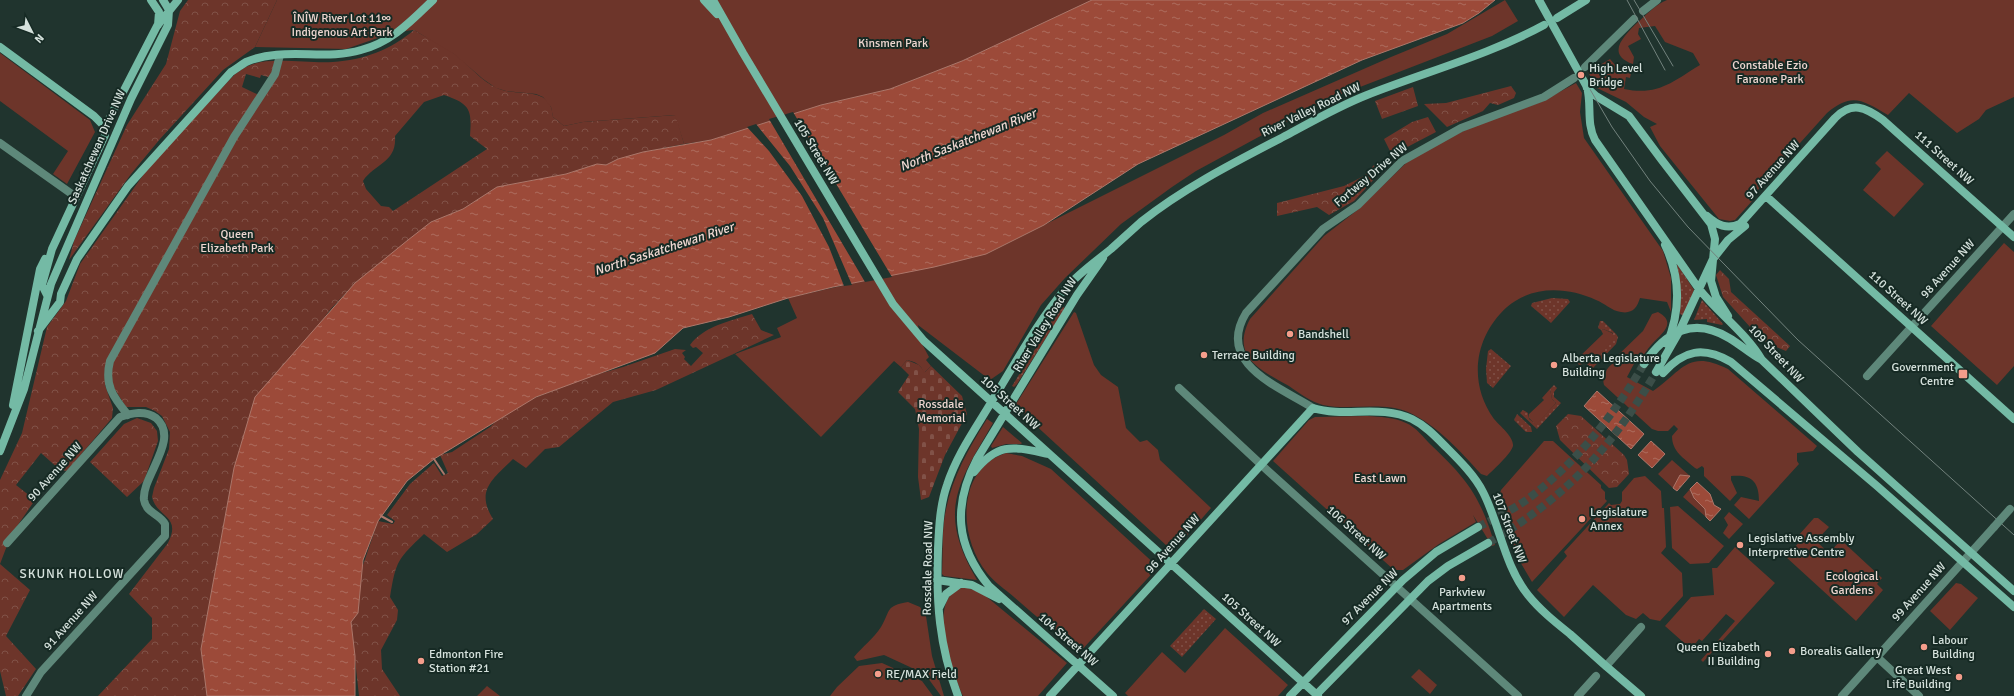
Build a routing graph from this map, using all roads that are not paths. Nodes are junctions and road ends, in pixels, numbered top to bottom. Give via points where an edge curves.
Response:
1 (151, 0) edge
2 (164, 0) edge
3 (178, 0) edge
4 (433, 0) edge
5 (704, 0) edge
6 (713, 0) edge
7 (1539, 0) edge
8 (1585, 0) edge
9 (1657, 0) edge
10 (169, 10) junction
11 (1643, 11) dead end
12 (1557, 18) dead end
13 (1634, 19) dead end
14 (726, 23) junction
15 (1544, 25) dead end
16 (157, 26) junction
17 (0, 47) edge
18 (280, 55) junction
19 (1585, 67) dead end
20 (1574, 78) dead end
21 (1587, 87) junction
22 (131, 99) junction
23 (1852, 107) joint
24 (105, 127) junction
25 (0, 143) edge
26 (76, 197) junction
27 (1768, 198) junction
28 (2014, 214) edge
29 (1707, 216) junction
30 (2002, 226) junction
31 (1657, 228) junction
32 (2014, 237) edge
33 (52, 249) junction
34 (1108, 251) junction
35 (1713, 259) junction
36 (1699, 289) junction
37 (61, 294) junction
38 (47, 296) junction
39 (1912, 327) junction
40 (38, 331) junction
41 (1740, 332) junction
42 (1675, 333) junction
43 (1762, 360) junction
44 (1644, 364) tunnel mouth
45 (1867, 376) dead end
46 (1179, 388) dead end
47 (992, 402) junction
48 (1313, 408) junction
49 (1004, 414) junction
50 (12, 416) junction
51 (124, 416) junction
52 (2014, 419) edge
53 (0, 451) edge
54 (1049, 454) junction
55 (1261, 464) junction
56 (966, 482) junction
57 (2012, 507) edge
58 (1478, 528) tunnel mouth
59 (7, 543) dead end
60 (1488, 543) tunnel mouth
61 (1971, 552) junction
62 (1963, 561) junction
63 (1172, 564) junction
64 (937, 580) junction
65 (962, 582) junction
66 (1396, 586) junction
67 (2014, 591) edge
68 (1410, 598) junction
69 (1007, 602) junction
70 (2014, 607) edge
71 (938, 614) junction
72 (1641, 627) dead end
73 (1877, 657) junction
74 (1079, 666) junction
75 (1606, 666) junction
76 (1596, 676) dead end
77 (1303, 682) junction
78 (1317, 695) edge
79 (26, 696) edge
80 (958, 696) edge
81 (1050, 696) edge
82 (1114, 696) edge
83 (1290, 696) edge
84 (1518, 696) edge
85 (1578, 696) edge
86 (1640, 696) edge
87 (1842, 696) edge
88 (1919, 696) edge

1 - 16 main road via 158,12
2 - 10 main road
3 - 10 main road, Saskatchewan Drive NW
4 - 18 main road via 404,28 371,47 337,54
5 - 14 main road
6 - 14 main road
7 - 21 main road, 109 Street NW, bridge
8 - 12 main road
9 - 11 street
10 - 16 main road, Saskatchewan Drive NW
10 - 22 main road, Saskatchewan Drive NW via 168,25
13 - 19 street
14 - 47 main road, 105 Street NW via 892,304 924,341
15 - 34 main road, River Valley Road NW via 1339,108 1199,182 1142,222
16 - 24 main road, Saskatchewan Drive NW
17 - 24 main road via 94,116
18 - 37 main road via 260,57 231,72 148,162 77,259
18 - 51 street via 275,74 234,137 110,361 109,389
20 - 48 street, Fortway Drive NW via 1551,94 1473,122 1408,157 1358,204 1323,228 1246,313 1240,325 1238,338 1245,362 1254,371
21 - 29 main road, 109 Street NW via 1596,96 1621,109 1633,120 1661,160
21 - 31 main road, 109 Street NW via 1590,129 1595,140
22 - 24 main road via 119,115
22 - 38 main road, Saskatchewan Drive NW
23 - 27 main road, 97 Avenue NW via 1844,109 1835,118
23 - 30 main road, 111 Street NW via 1867,111 1883,120
24 - 26 main road, Saskatchewan Drive NW via 105,135
25 - 26 street
26 - 33 main road, Saskatchewan Drive NW
27 - 29 main road, 97 Avenue NW via 1735,226 1720,226
27 - 35 main road, 97 Avenue NW
27 - 39 main road, 110 Street NW
28 - 30 street, 98 Avenue NW
29 - 35 main road, 109 Street NW via 1714,231
30 - 32 main road, 111 Street NW
30 - 39 street, 98 Avenue NW
31 - 36 main road, 109 Street NW
31 - 42 main road via 1671,258 1677,279
33 - 38 main road, Saskatchewan Drive NW via 42,285
33 - 50 main road, Saskatchewan Drive NW via 40,269
34 - 47 main road, River Valley Road NW via 1088,266 1058,298
34 - 49 main road, River Valley Road NW via 1077,295
35 - 36 main road, 97 Avenue NW
35 - 41 main road, 109 Street NW via 1710,275 1716,297
36 - 41 main road, 109 Street NW
36 - 42 main road, 97 Avenue NW
37 - 38 main road via 55,298
37 - 40 main road via 57,306
38 - 40 main road, Saskatchewan Drive NW
39 - 45 street, 98 Avenue NW
39 - 52 main road, 110 Street NW
40 - 50 main road, Saskatchewan Drive NW via 24,388
41 - 43 main road, 109 Street NW
42 - 43 main road via 1698,328 1721,334
42 - 44 main road, 97 Avenue NW via 1657,347
42 - 62 main road, 97 Avenue NW via 1660,373 1679,358 1692,353 1713,353 1731,362
43 - 61 main road, 109 Street NW via 1847,442
46 - 55 street, 106 Street NW
47 - 49 main road, 105 Street NW
47 - 64 main road, Rossdale Road NW via 962,449 947,485 940,521
48 - 55 main road, 96 Avenue NW
48 - 75 main road, 107 Street NW via 1332,412 1397,414 1430,431 1481,488 1508,560 1527,594
49 - 54 main road, 105 Street NW
49 - 56 main road
50 - 53 main road, Saskatchewan Drive NW
51 - 59 street, 90 Avenue NW
51 - 79 street, 91 Avenue NW via 138,413 149,415 159,421 163,431 160,452 144,496 148,510 164,521 166,528 163,540 41,672
54 - 56 main road via 1020,448 1003,449 986,458
54 - 63 main road, 105 Street NW
55 - 63 main road, 96 Avenue NW
55 - 66 street, 106 Street NW
56 - 69 main road via 960,518 967,549 984,580
57 - 61 street, 99 Avenue NW, bridge
58 - 66 main road, 97 Avenue NW via 1436,552
60 - 68 main road via 1448,566
61 - 62 street, 99 Avenue NW
61 - 67 main road, 109 Street NW
62 - 70 main road
62 - 73 street, 99 Avenue NW
63 - 74 main road, 96 Avenue NW
63 - 77 main road, 105 Street NW
64 - 65 main road
64 - 71 main road, Rossdale Road NW
65 - 69 main road
65 - 71 main road via 946,594
66 - 68 street, 106 Street NW
66 - 77 main road, 97 Avenue NW
68 - 78 main road
68 - 84 street, 106 Street NW
69 - 74 main road, 104 Street NW
71 - 80 main road, Rossdale Road NW via 941,642
72 - 75 street
73 - 87 street, 99 Avenue NW
73 - 88 street
74 - 81 main road, 96 Avenue NW
74 - 82 main road, 104 Street NW
75 - 86 main road, 107 Street NW
76 - 85 street
77 - 78 main road, 105 Street NW
77 - 83 main road, 97 Avenue NW

